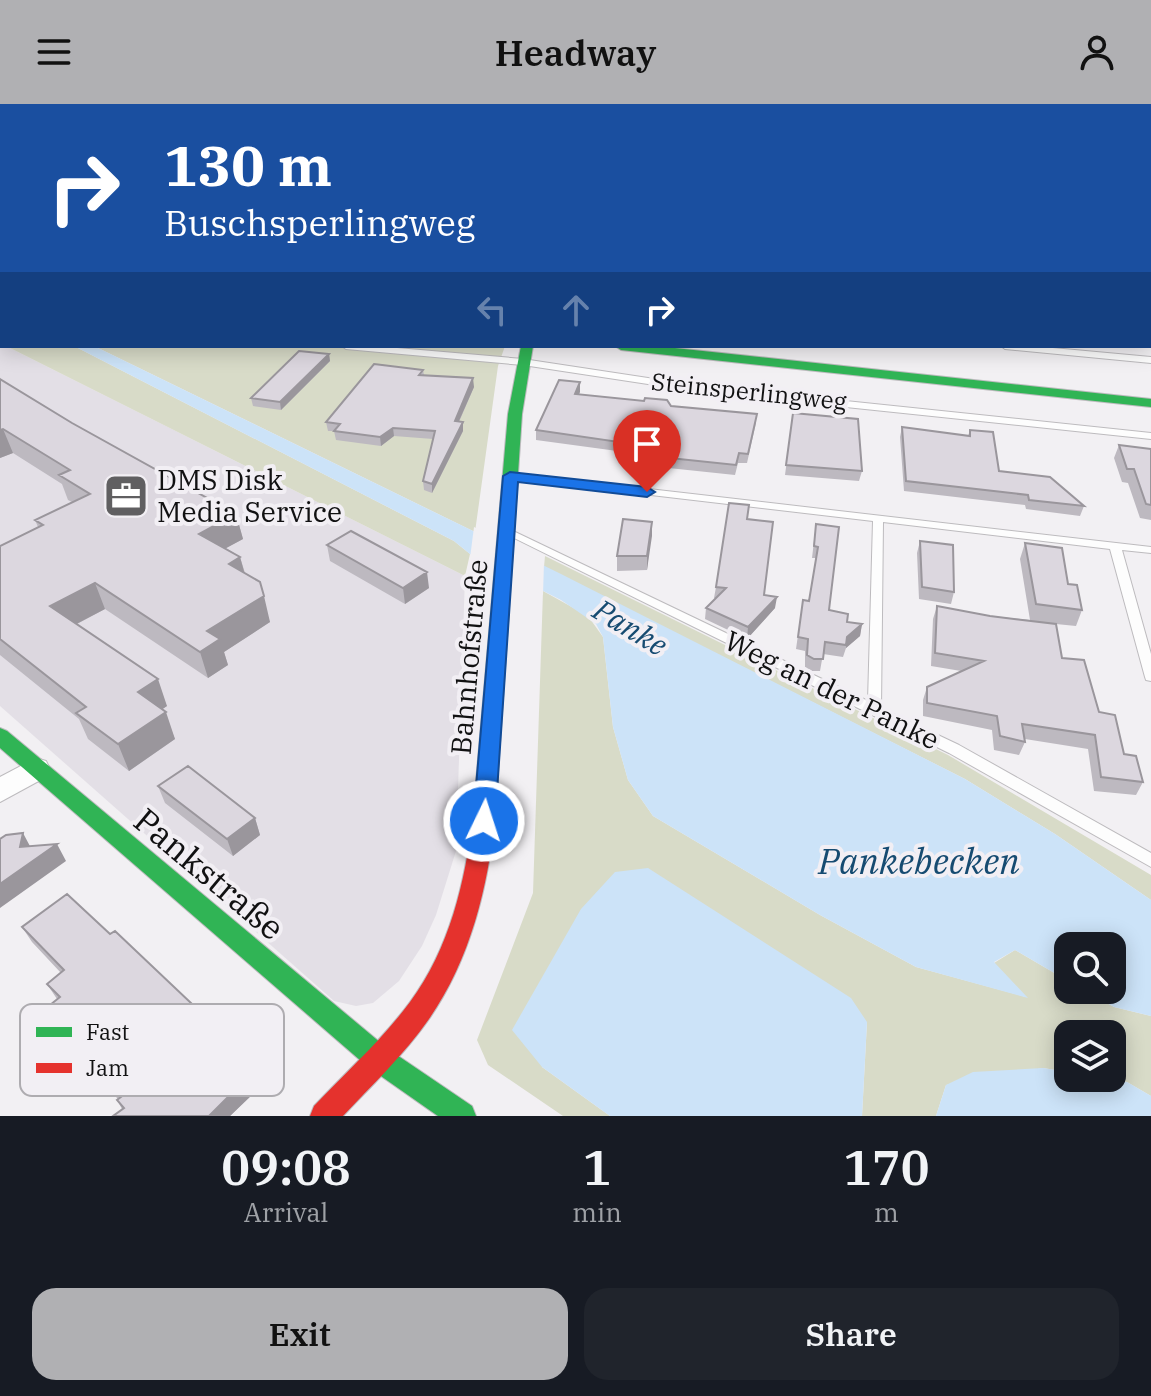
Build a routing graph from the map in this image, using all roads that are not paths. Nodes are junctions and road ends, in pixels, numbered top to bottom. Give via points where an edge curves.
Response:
1 (391, 348) edge
2 (640, 348) edge
3 (772, 348) edge
4 (1054, 348) edge
5 (525, 354) edge
6 (1151, 360) edge
7 (1151, 388) edge
8 (1151, 403) edge
9 (1151, 436) edge
10 (510, 476) junction
11 (878, 518) junction
12 (507, 535) junction
13 (1115, 545) junction
14 (1151, 550) edge
15 (1151, 677) edge
16 (874, 710) junction
17 (0, 736) edge
18 (36, 769) junction
19 (0, 791) edge
20 (1151, 861) edge
21 (378, 1058) junction
22 (324, 1116) edge
23 (462, 1116) edge

1 - 5 lane, Steinsperlingweg
2 - 8 main road
3 - 7 main road
4 - 6 lane
5 - 9 lane, Steinsperlingweg via 694,388
5 - 10 main road, Bahnhofstraße
10 - 11 lane
10 - 12 main road, Bahnhofstraße
11 - 13 lane
11 - 16 lane
12 - 16 lane, Weg an der Panke
12 - 21 main road, Bahnhofstraße via 484,821 475,870 436,983
13 - 14 lane
13 - 15 lane
16 - 20 lane, Weg an der Panke via 954,749
17 - 18 main road, Pankstraße
18 - 19 street
18 - 21 main road, Pankstraße
21 - 22 main road, Bahnhofstraße
21 - 23 main road, Pankstraße

